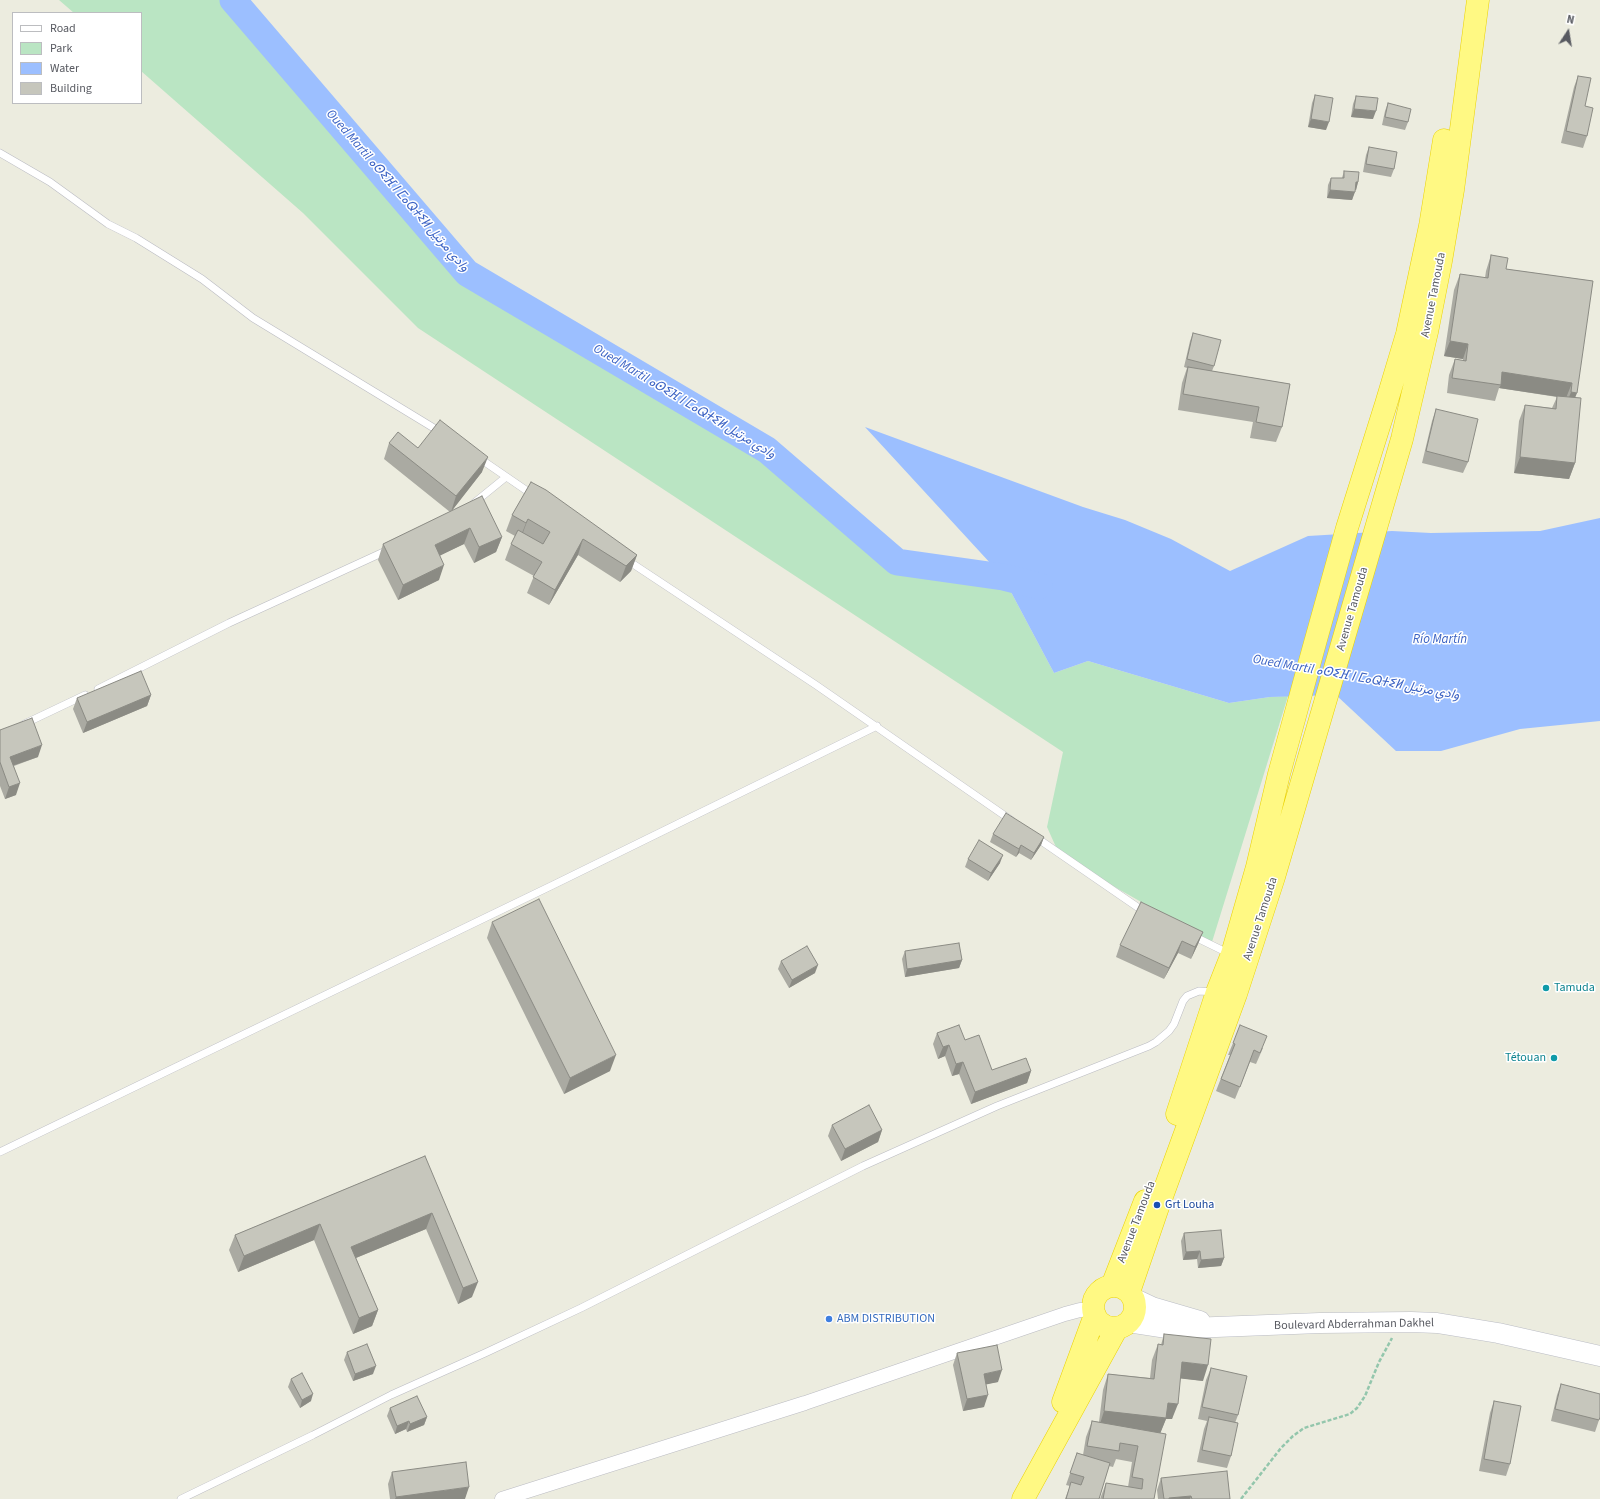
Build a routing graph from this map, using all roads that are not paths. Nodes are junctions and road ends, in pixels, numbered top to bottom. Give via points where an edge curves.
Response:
1 (1464, 0) edge
2 (1478, 0) edge
3 (0, 153) edge
4 (446, 436) edge
5 (475, 456) edge
6 (506, 477) junction
7 (537, 499) edge
8 (470, 506) edge
9 (398, 545) edge
10 (620, 554) edge
11 (877, 726) junction
12 (14, 729) edge
13 (1018, 825) edge
14 (1031, 834) edge
15 (1151, 917) edge
16 (1185, 933) edge
17 (1232, 954) junction
18 (1218, 992) junction
19 (0, 1152) edge
20 (1105, 1301) junction
21 (1122, 1325) junction
22 (1225, 1328) junction
23 (1600, 1356) edge
24 (1038, 1469) junction
25 (181, 1499) edge
26 (502, 1499) edge
27 (1023, 1499) edge

1 - 17 highway, Avenue Tamouda via 1430,226 1407,334 1345,536
2 - 20 highway, Avenue Tamouda via 1441,261 1402,439 1274,878 1236,994 1160,1203
3 - 4 lane via 50,182 108,224 136,238 202,279 253,318
5 - 6 lane
6 - 7 lane
6 - 8 lane
9 - 12 lane via 229,623
10 - 11 lane
11 - 13 lane
11 - 19 lane
14 - 15 lane
16 - 17 lane
17 - 18 highway, Avenue Tamouda
18 - 20 highway, Avenue Tamouda via 1166,1145
18 - 25 lane via 1199,990 1187,996 1169,1031 1149,1046 998,1106 863,1166 581,1308 392,1395
20 - 21 highway via 1098,1321 1104,1325
20 - 21 highway, Avenue Tamouda via 1135,1304 1133,1317
20 - 22 street, Boulevard Abderrahman Dakhel via 1152,1307
20 - 24 highway, Avenue Tamouda
20 - 26 street via 805,1403
21 - 22 street, Boulevard Abderrahman Dakhel
21 - 24 highway, Avenue Tamouda
22 - 23 street, Boulevard Abderrahman Dakhel via 1320,1323 1437,1323 1498,1333
24 - 27 highway, Avenue Tamouda

